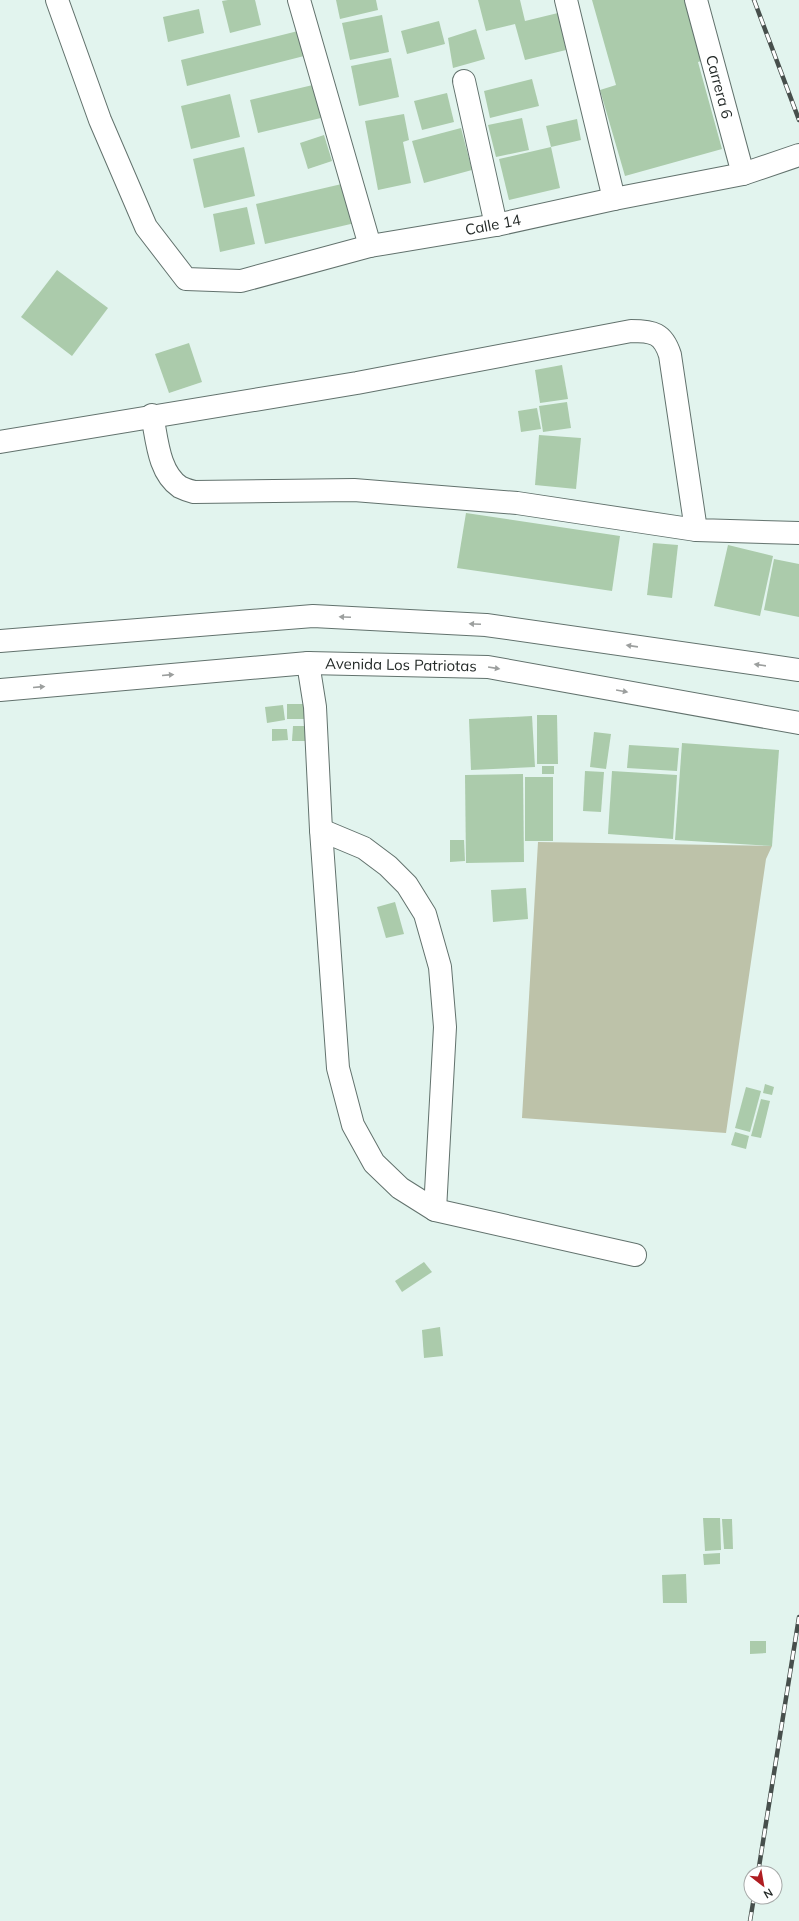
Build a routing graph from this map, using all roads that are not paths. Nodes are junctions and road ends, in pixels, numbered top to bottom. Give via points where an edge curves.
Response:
1 (58, 0) edge
2 (299, 0) edge
3 (566, 0) edge
4 (696, 0) edge
5 (464, 81) dead end
6 (799, 155) edge
7 (743, 174) junction
8 (614, 199) junction
9 (496, 226) junction
10 (370, 246) junction
11 (152, 415) junction
12 (0, 442) edge
13 (696, 530) junction
14 (799, 533) edge
15 (0, 641) edge
16 (308, 663) junction
17 (799, 670) edge
18 (0, 690) edge
19 (799, 723) edge
20 (321, 830) junction
21 (435, 1210) junction
22 (635, 1255) dead end

1 - 10 street, Calle 14 via 100,120 146,227 186,279 241,281
2 - 10 street
3 - 8 street
4 - 7 street, Carrera 6
5 - 9 street
6 - 7 street, Calle 14
7 - 8 street, Calle 14
8 - 9 street, Calle 14
9 - 10 street, Calle 14
11 - 12 street
11 - 13 street via 160,458 167,472 179,487 194,492 354,490 517,503
11 - 13 street via 357,383 631,331 648,331 658,335 666,344 670,355
13 - 14 street
17 -> 15 street via 486,625 313,616
18 -> 16 street, Avenida Los Patriotas
16 -> 19 street, Avenida Los Patriotas via 488,667
16 - 20 street via 315,707
20 - 21 street via 338,1068 353,1125 374,1163 400,1188
20 - 21 street via 364,848 388,866 408,885 425,914 440,967 445,1027
21 - 22 street

